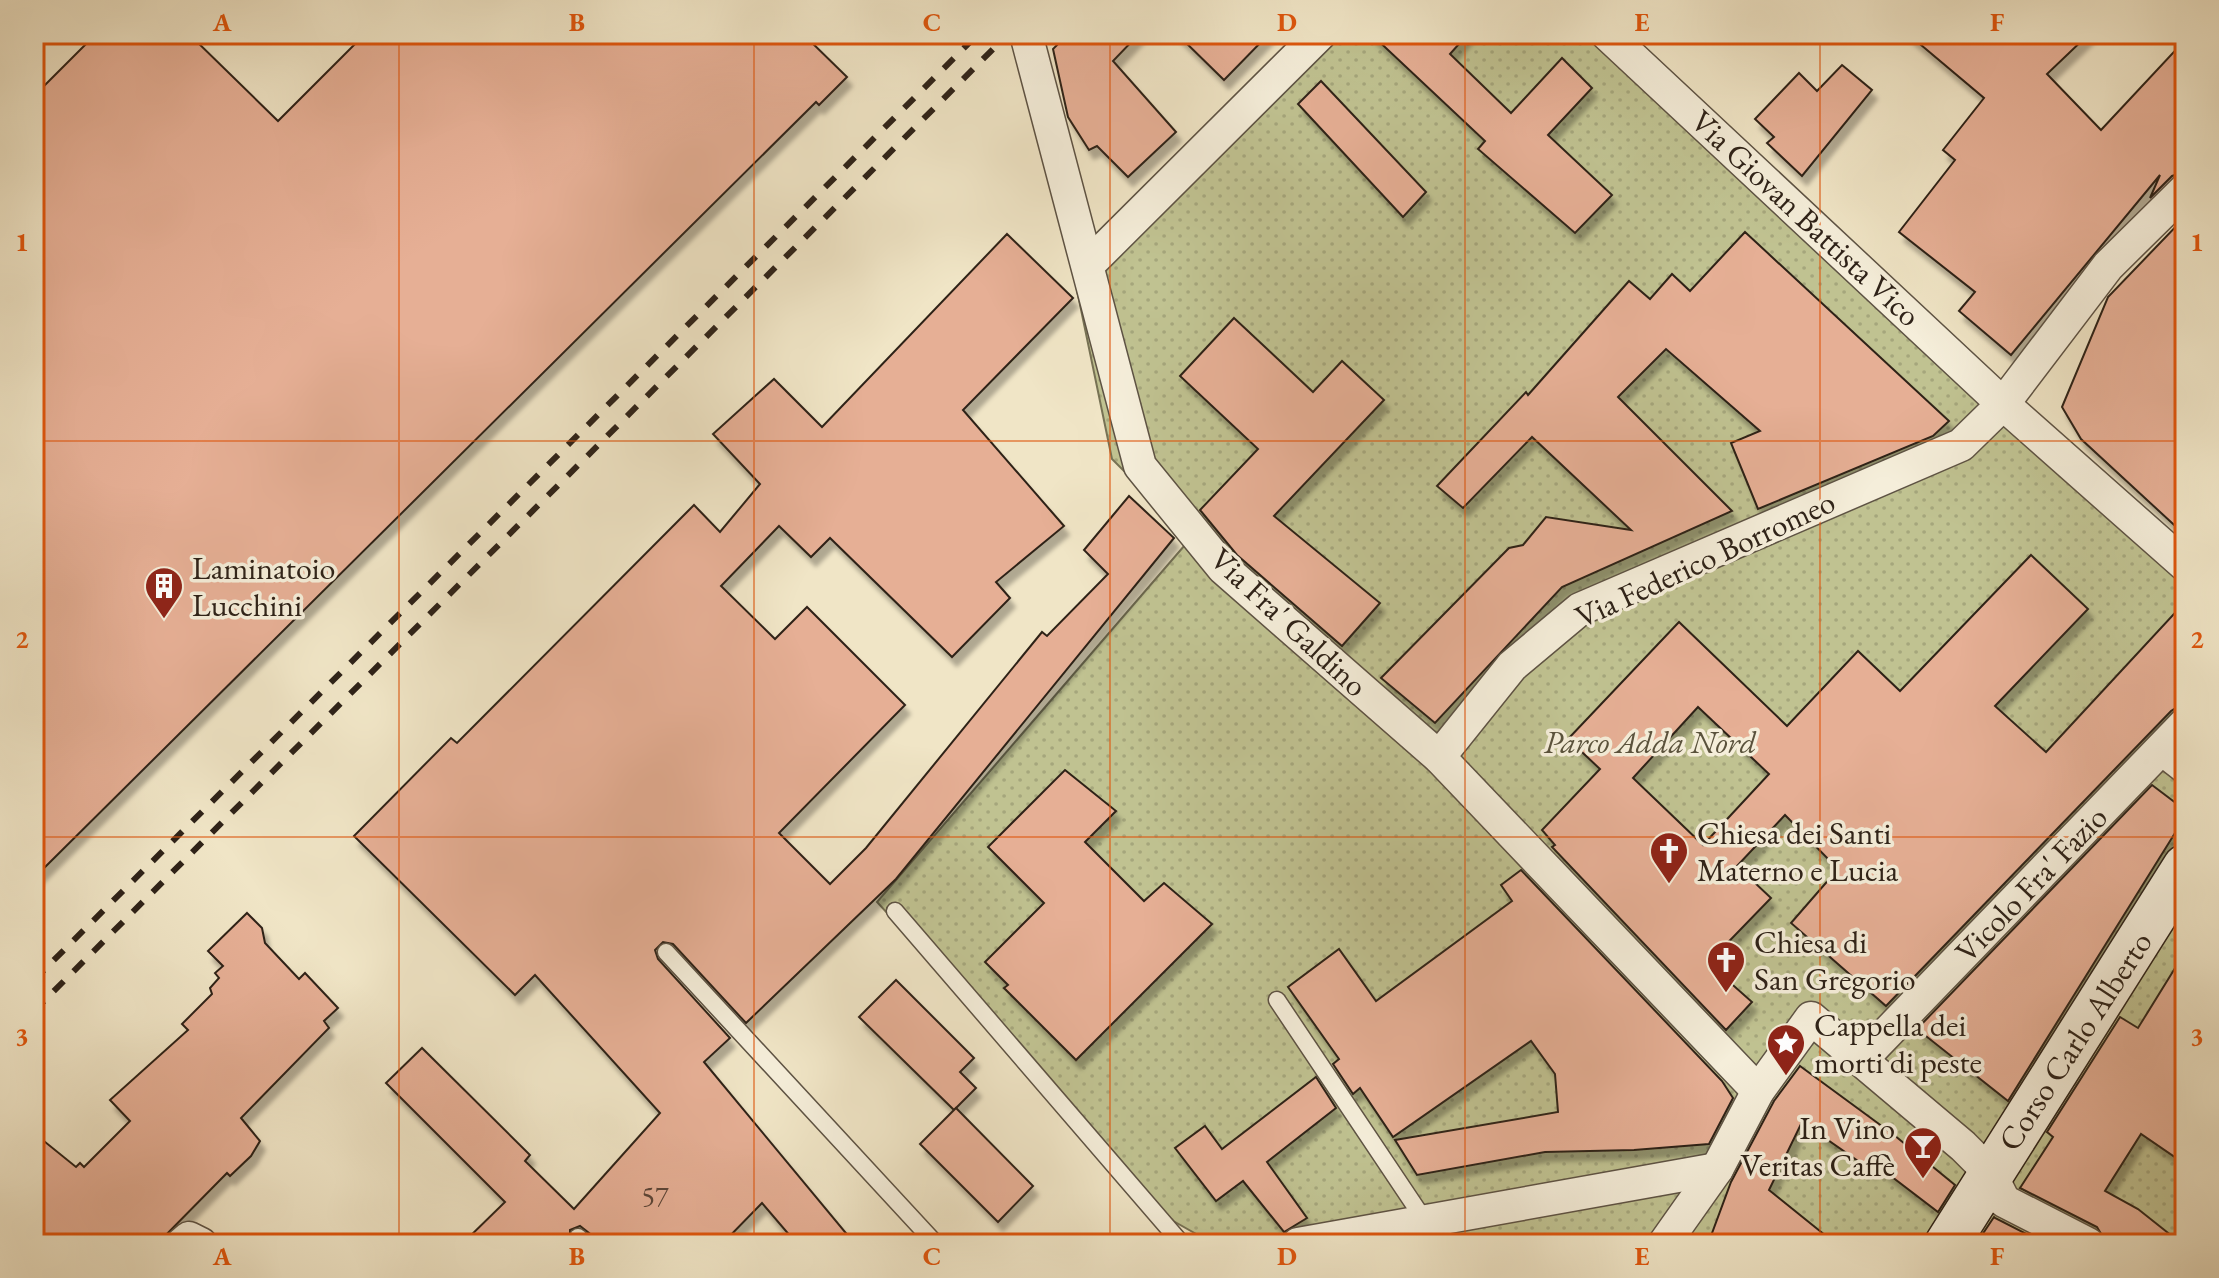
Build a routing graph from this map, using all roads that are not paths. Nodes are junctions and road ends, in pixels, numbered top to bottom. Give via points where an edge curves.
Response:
1 (1026, 34) edge
2 (1320, 34) edge
3 (1607, 34) edge
4 (2185, 190) edge
5 (1089, 264) junction
6 (2003, 404) junction
7 (2185, 565) edge
8 (2185, 724) edge
9 (1439, 757) junction
10 (2174, 758) edge
11 (2185, 867) edge
12 (895, 911) dead end
13 (666, 952) dead end
14 (1277, 1000) dead end
15 (1861, 1060) junction
16 (1758, 1091) junction
17 (1717, 1169) junction
18 (1990, 1173) junction
19 (1425, 1221) junction
20 (182, 1244) edge
21 (201, 1244) edge
22 (936, 1244) edge
23 (1182, 1244) edge
24 (1298, 1244) edge
25 (1664, 1244) edge
26 (1947, 1244) edge
27 (2088, 1244) edge

1 - 5 street, Via Fra' Galdino
2 - 5 street
3 - 6 street, Via Giovan Battista Vico
4 - 6 street, Via Federico Borromeo via 2108,266
5 - 9 street, Via Fra' Galdino via 1140,466 1223,568
6 - 7 street
6 - 9 street, Via Federico Borromeo via 1961,445 1580,609 1512,666
8 - 10 street, Vicolo Fra' Fazio
9 - 16 street, Via Fra' Galdino
10 - 15 street, Vicolo Fra' Fazio via 2135,778
11 - 18 main road, Corso Carlo Alberto
12 - 23 lane
13 - 22 lane
14 - 19 lane
15 - 16 street via 1811,1018
15 - 18 street
16 - 17 street
17 - 19 street
17 - 25 street
18 - 26 main road, Corso Carlo Alberto
18 - 27 street via 2004,1201
19 - 24 street
20 - 21 street via 189,1238

